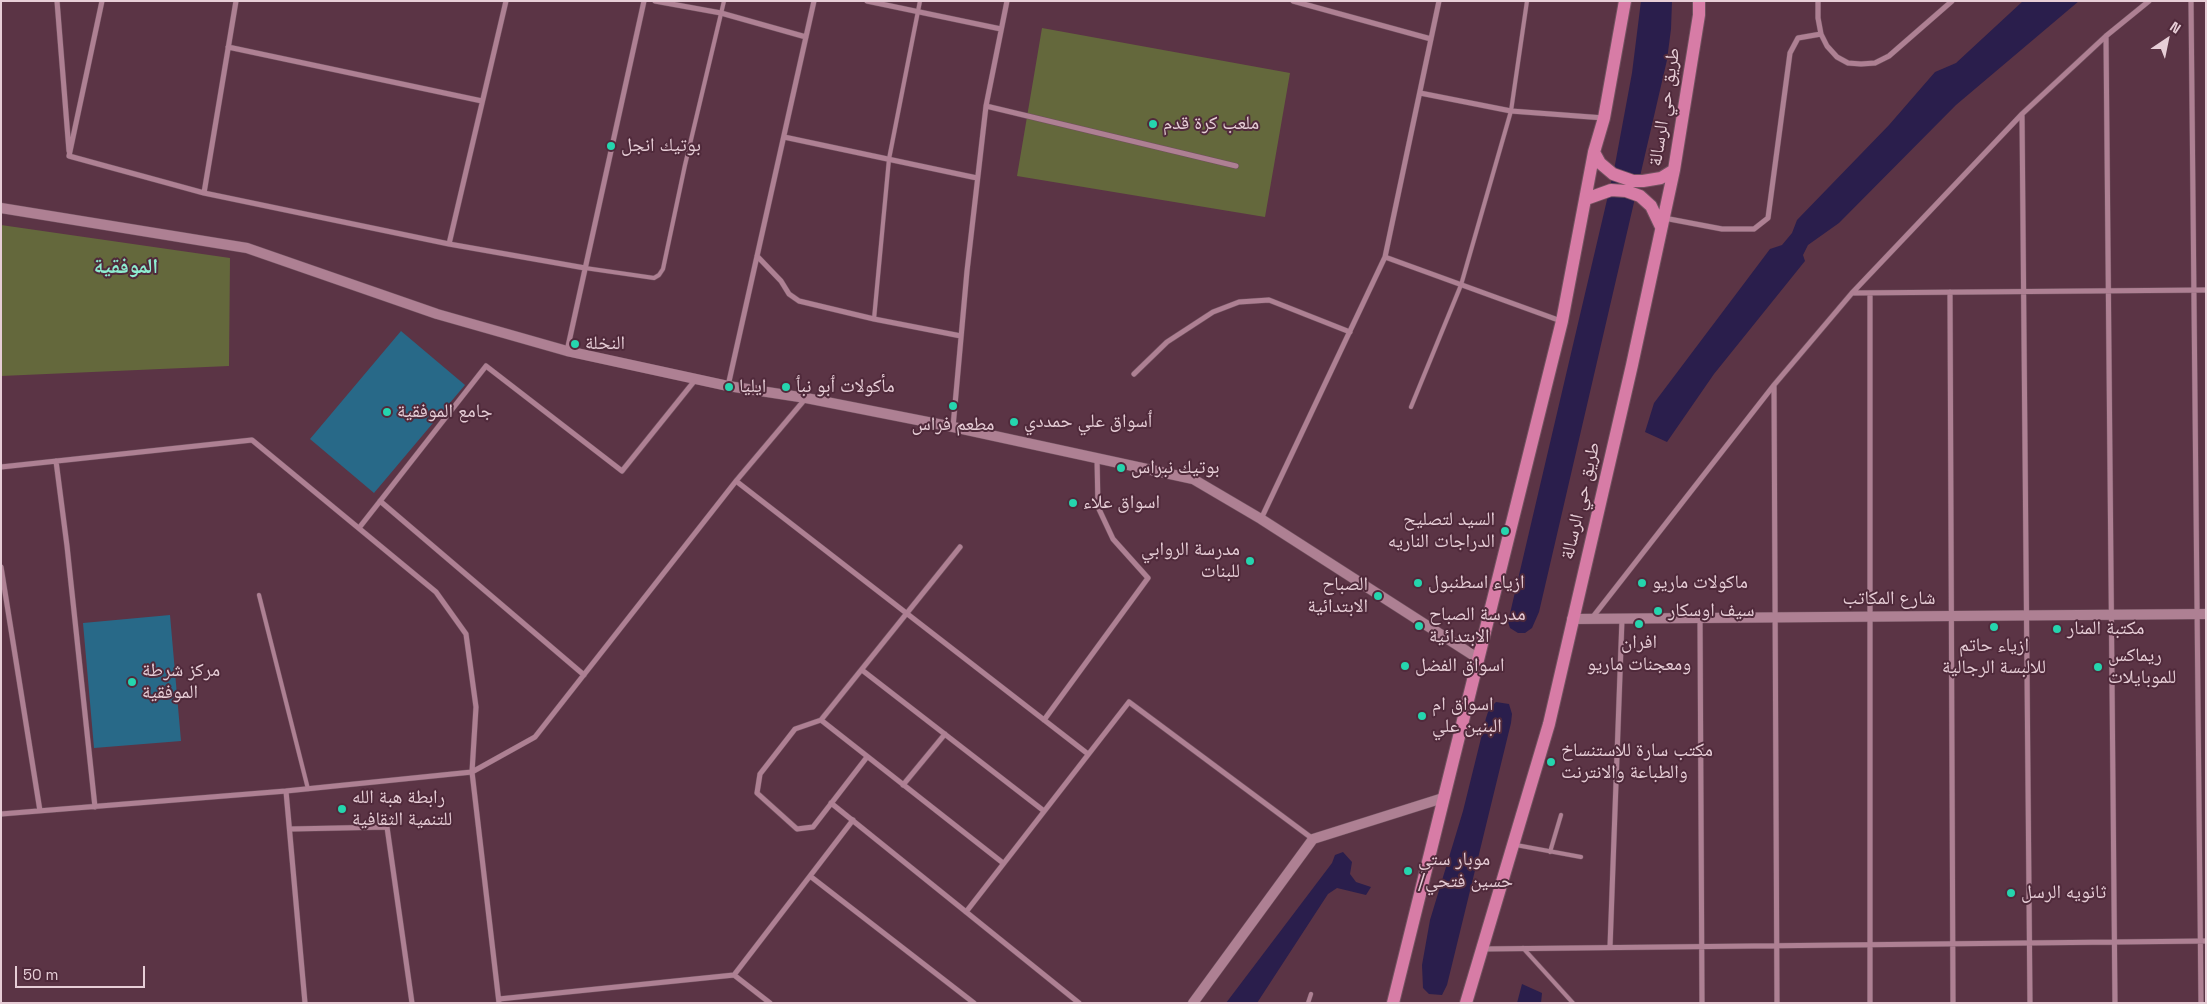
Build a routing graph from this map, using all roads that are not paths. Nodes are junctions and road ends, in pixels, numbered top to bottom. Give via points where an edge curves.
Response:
1 (57, 1) edge
2 (102, 1) edge
3 (236, 1) edge
4 (506, 1) edge
5 (644, 1) edge
6 (655, 1) edge
7 (724, 1) edge
8 (814, 1) edge
9 (867, 1) edge
10 (920, 1) edge
11 (1007, 1) edge
12 (1293, 1) edge
13 (1439, 1) edge
14 (1527, 1) edge
15 (1625, 1) edge
16 (1699, 1) edge
17 (1818, 1) edge
18 (1952, 1) edge
19 (2149, 1) edge
20 (2191, 1) edge
21 (918, 12) junction
22 (721, 13) junction
23 (1001, 29) junction
24 (1820, 34) junction
25 (2106, 36) junction
26 (806, 37) junction
27 (1431, 39) junction
28 (228, 47) junction
29 (1420, 93) junction
30 (482, 101) junction
31 (986, 106) junction
32 (1511, 111) junction
33 (2022, 114) junction
34 (1604, 118) junction
35 (784, 137) junction
36 (1594, 152) junction
37 (69, 156) junction
38 (889, 159) junction
39 (1236, 166) dead end
40 (1674, 170) junction
41 (977, 178) junction
42 (204, 193) junction
43 (1591, 196) junction
44 (1, 208) edge
45 (1662, 222) junction
46 (449, 244) junction
47 (757, 256) junction
48 (1385, 257) junction
49 (585, 268) junction
50 (1462, 285) junction
51 (2194, 290) junction
52 (2206, 290) edge
53 (2108, 291) junction
54 (1950, 292) junction
55 (2023, 292) junction
56 (1852, 293) junction
57 (1870, 293) junction
58 (874, 319) junction
59 (1562, 321) junction
60 (1350, 332) junction
61 (961, 336) junction
62 (567, 351) junction
63 (1134, 374) dead end
64 (697, 378) junction
65 (1774, 385) junction
66 (728, 386) junction
67 (806, 398) junction
68 (1411, 408) dead end
69 (953, 426) junction
70 (1097, 457) junction
71 (56, 461) junction
72 (1, 467) edge
73 (736, 481) junction
74 (380, 502) junction
75 (1261, 519) junction
76 (359, 528) junction
77 (960, 547) dead end
78 (1, 568) edge
79 (259, 595) dead end
80 (907, 613) junction
81 (2111, 614) junction
82 (2201, 614) edge
83 (2026, 615) junction
84 (1870, 616) junction
85 (1951, 616) junction
86 (1776, 617) junction
87 (1591, 618) junction
88 (1622, 618) junction
89 (1700, 618) junction
90 (1572, 619) junction
91 (1479, 659) junction
92 (862, 670) junction
93 (584, 675) junction
94 (821, 720) junction
95 (1044, 720) junction
96 (945, 734) junction
97 (1088, 754) junction
98 (867, 757) junction
99 (472, 772) junction
100 (903, 784) junction
101 (308, 789) junction
102 (286, 791) junction
103 (1442, 798) junction
104 (831, 802) junction
105 (95, 807) junction
106 (40, 811) junction
107 (1044, 811) junction
108 (1, 814) edge
109 (1561, 815) dead end
110 (853, 820) junction
111 (291, 829) junction
112 (1313, 839) junction
113 (1511, 845) junction
114 (1550, 852) junction
115 (1580, 856) dead end
116 (1003, 864) junction
117 (810, 876) junction
118 (966, 912) junction
119 (2203, 941) edge
120 (2114, 942) junction
121 (2030, 943) junction
122 (1870, 944) junction
123 (1952, 944) junction
124 (1702, 946) junction
125 (1777, 946) junction
126 (1610, 947) junction
127 (1523, 948) junction
128 (1483, 949) junction
129 (734, 975) junction
130 (1311, 994) dead end
131 (499, 1001) edge
132 (305, 1003) edge
133 (412, 1003) edge
134 (770, 1003) edge
135 (974, 1003) edge
136 (1079, 1003) edge
137 (1193, 1003) edge
138 (1308, 1003) edge
139 (1393, 1003) edge
140 (1466, 1003) edge
141 (1573, 1003) edge
142 (1702, 1003) edge
143 (1777, 1003) edge
144 (1870, 1003) edge
145 (1953, 1003) edge
146 (2030, 1003) edge
147 (2115, 1003) edge
148 (2201, 1003) edge

1 - 37 street
2 - 37 street
3 - 28 street
4 - 30 street
5 - 49 street
6 - 22 street
7 - 22 lane
8 - 26 street
9 - 21 street
10 - 21 lane
11 - 23 street
12 - 27 street
13 - 27 street
14 - 32 lane
15 - 34 main road
16 - 40 main road, طريق حي الرسالة
17 - 24 street
18 - 24 street via 1889,56 1874,63 1848,63 1837,57
19 - 25 street
20 - 51 street
21 - 23 street
21 - 38 lane
22 - 26 street
22 - 49 lane via 664,269 654,278
23 - 31 street
24 - 45 street via 1798,38 1790,53 1768,218 1754,229
25 - 33 street
25 - 53 street
26 - 35 street
27 - 29 street
28 - 30 street
28 - 42 street
29 - 32 street
29 - 48 street
30 - 46 street
31 - 39 street
31 - 41 street
32 - 34 street
32 - 50 lane
33 - 55 street
33 - 56 street
34 - 36 main road
35 - 38 street
35 - 47 street
36 - 40 main road via 1604,168 1633,181 1654,179
36 - 43 main road
37 - 42 street
38 - 41 street
38 - 58 lane
40 - 45 main road, طريق حي الرسالة
41 - 61 street
42 - 46 street
43 - 45 main road via 1611,190 1640,196
43 - 59 main road
44 - 62 street via 247,248 437,314
45 - 90 main road, طريق حي الرسالة
46 - 49 street
47 - 58 street via 789,294 799,301
47 - 66 street
48 - 50 street
48 - 60 street
49 - 62 street
50 - 59 street
50 - 68 lane
51 - 52 street
51 - 53 street
51 - 82 street
53 - 55 street
53 - 81 street
54 - 55 street
54 - 57 street
54 - 85 street
55 - 83 street
56 - 57 street
56 - 65 street
57 - 84 street
58 - 61 street
59 - 91 main road
60 - 63 street via 1268,300 1239,302 1213,312 1167,342
60 - 75 street
61 - 69 street
62 - 64 street
64 - 66 street
64 - 74 street via 622,471 486,366
65 - 86 street
65 - 87 street
66 - 67 street
67 - 69 street
67 - 73 street
69 - 70 street
70 - 75 street via 1193,479
70 - 95 street via 1098,507 1112,540 1148,578
71 - 72 street
71 - 76 street via 252,440
71 - 105 street
73 - 80 street
73 - 93 street
74 - 76 street
74 - 93 street
75 - 91 street
76 - 99 street via 436,592 466,634 476,707
77 - 80 street
78 - 106 street
79 - 101 lane
80 - 92 street
80 - 95 street
81 - 82 street, شارع المكاتب
81 - 83 street, شارع المكاتب
81 - 120 street
82 - 119 street
83 - 85 street, شارع المكاتب
83 - 121 street
84 - 85 street, شارع المكاتب
84 - 86 street, شارع المكاتب
84 - 122 street
85 - 123 street
86 - 89 street, شارع المكاتب
86 - 125 street
87 - 88 street, شارع المكاتب
87 - 90 street, شارع المكاتب
88 - 89 street, شارع المكاتب
88 - 126 street
89 - 124 street
90 - 113 main road, طريق حي الرسالة via 1549,724
91 - 103 main road
92 - 94 street
92 - 96 street
93 - 99 street via 535,737
94 - 98 street
94 - 104 street via 795,730 760,774 758,793 797,829 813,827
95 - 97 street
96 - 100 street
96 - 107 street
97 - 107 street
97 - 112 street via 1129,702
98 - 100 street
98 - 104 street
99 - 101 street
99 - 131 street
100 - 116 street
101 - 102 street
102 - 105 street
102 - 111 street
103 - 112 street
103 - 139 main road
104 - 110 street
105 - 106 street
106 - 108 street
107 - 116 street
109 - 114 lane
110 - 117 street
110 - 118 street
111 - 132 street
111 - 133 street via 387,827
112 - 137 street
113 - 114 lane
113 - 128 main road, طريق حي الرسالة
114 - 115 lane
116 - 118 street
117 - 129 street
117 - 135 street
118 - 136 street
119 - 120 street
119 - 148 street
120 - 121 street
120 - 147 street
121 - 123 street
121 - 146 street
122 - 123 street
122 - 125 street
122 - 144 street
123 - 145 street
124 - 125 street
124 - 126 street
124 - 142 street
125 - 143 street
126 - 127 street
127 - 128 street
127 - 141 lane
128 - 140 main road, طريق حي الرسالة
129 - 131 street
129 - 134 street
130 - 138 lane

